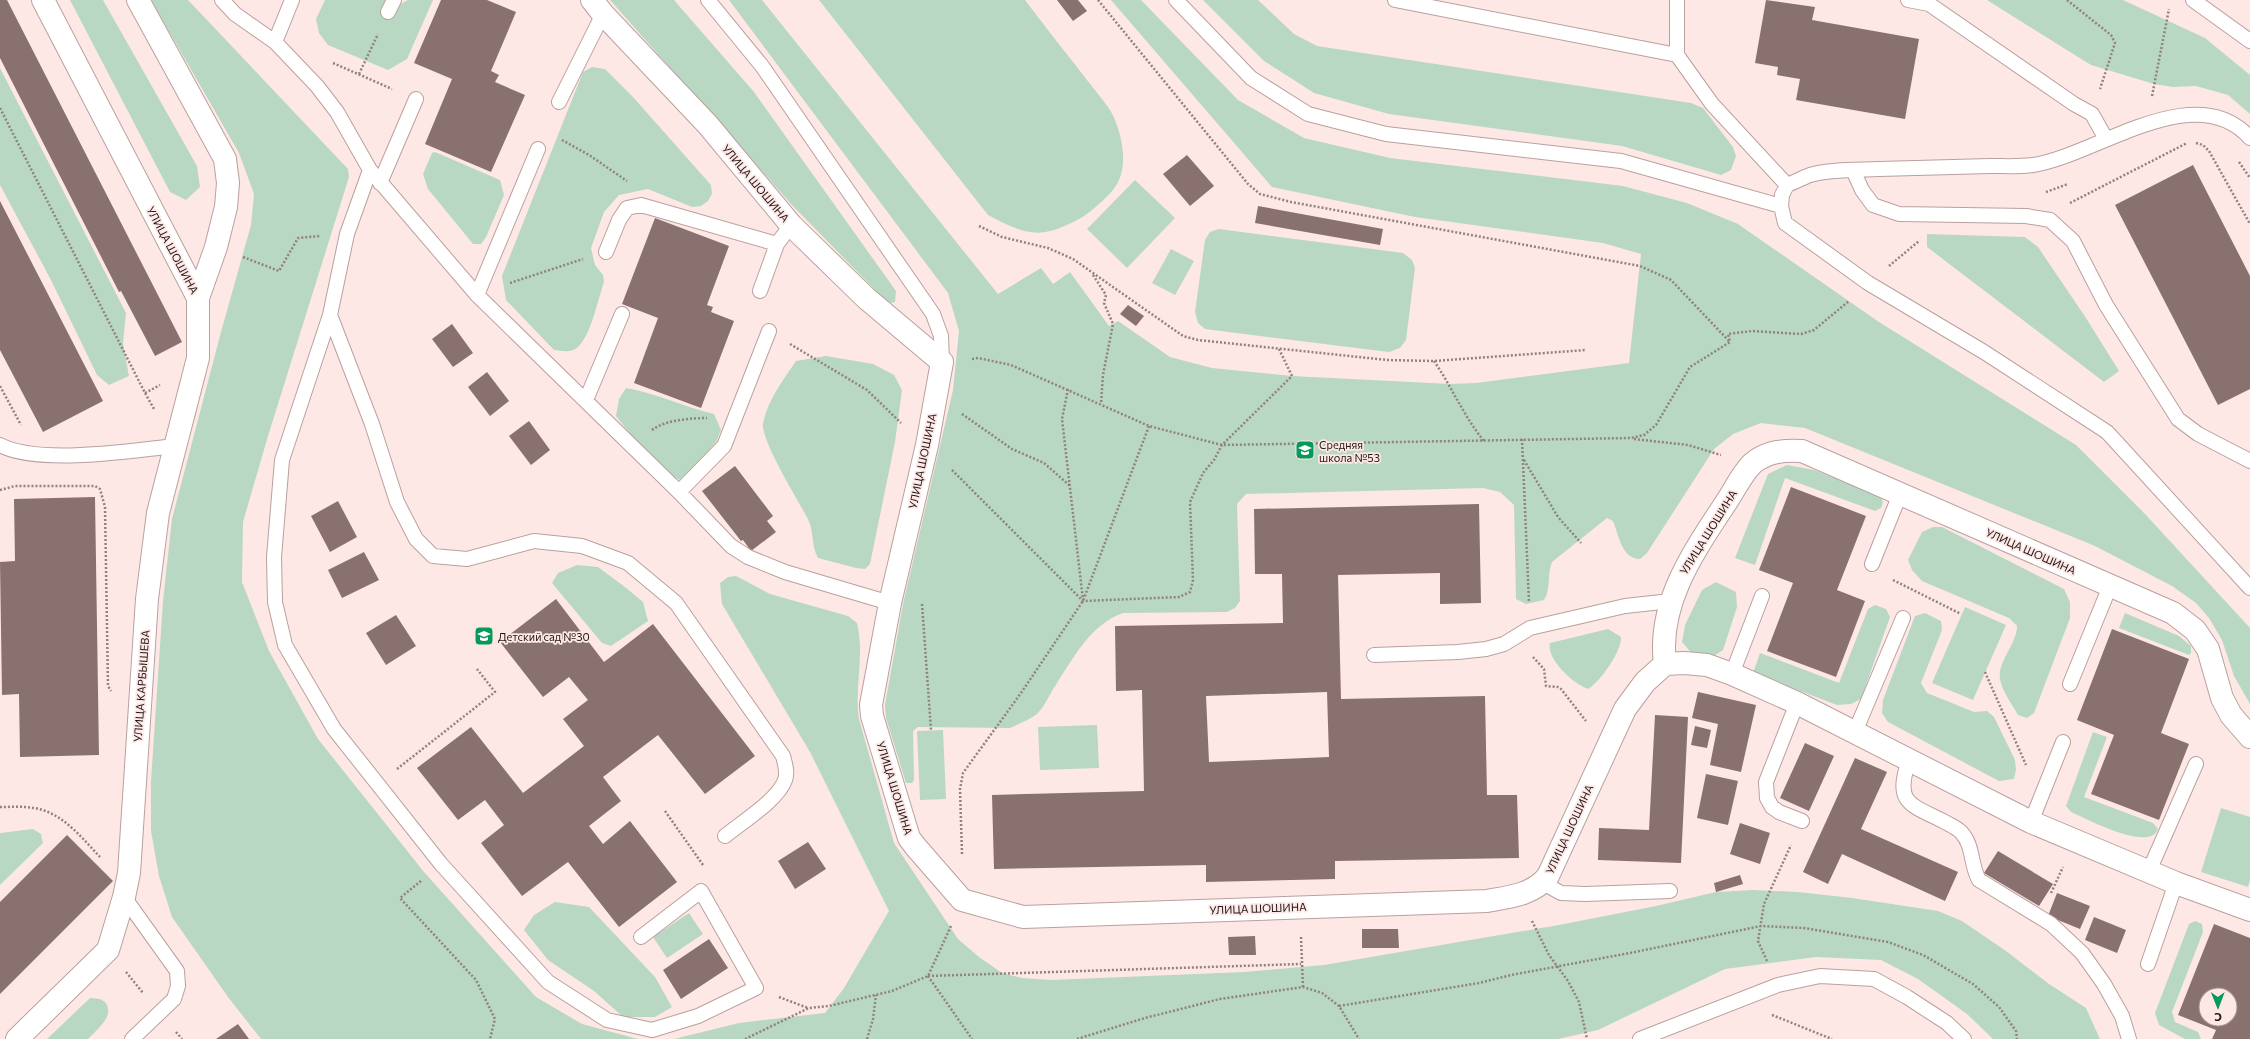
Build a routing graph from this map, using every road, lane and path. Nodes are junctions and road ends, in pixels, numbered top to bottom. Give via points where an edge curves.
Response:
1 (43, 0) edge
2 (138, 0) edge
3 (222, 0) edge
4 (292, 0) edge
5 (708, 0) edge
6 (1098, 0) edge
7 (1176, 0) edge
8 (1395, 0) edge
9 (1677, 0) edge
10 (1908, 0) edge
11 (2067, 0) edge
12 (2193, 0) edge
13 (598, 7) edge
14 (2169, 8) dead end
15 (376, 36) dead end
16 (2250, 41) edge
17 (275, 42) junction
18 (1677, 55) junction
19 (300, 67) junction
20 (359, 74) junction
21 (416, 99) joint
22 (559, 102) dead end
23 (0, 108) edge
24 (2092, 114) junction
25 (2147, 124) junction
26 (558, 138) dead end
27 (2250, 138) edge
28 (2106, 139) junction
29 (538, 149) dead end
30 (370, 170) junction
31 (1853, 170) junction
32 (380, 183) junction
33 (632, 184) dead end
34 (1787, 185) junction
35 (2074, 200) dead end
36 (1781, 206) junction
37 (2250, 224) edge
38 (791, 225) junction
39 (979, 226) dead end
40 (346, 234) junction
41 (1922, 239) dead end
42 (777, 244) junction
43 (216, 246) junction
44 (606, 252) dead end
45 (558, 266) dead end
46 (1092, 273) junction
47 (1868, 283) junction
48 (760, 291) dead end
49 (477, 295) junction
50 (1855, 296) dead end
51 (198, 298) junction
52 (622, 314) dead end
53 (330, 315) junction
54 (769, 331) joint
55 (1730, 342) junction
56 (1279, 349) junction
57 (1586, 350) dead end
58 (1434, 361) junction
59 (942, 362) junction
60 (1068, 389) junction
61 (936, 396) junction
62 (586, 400) junction
63 (1101, 404) junction
64 (735, 421) junction
65 (1149, 426) junction
66 (1630, 438) junction
67 (1522, 439) junction
68 (1485, 441) junction
69 (175, 444) junction
70 (0, 445) edge
71 (1222, 445) junction
72 (927, 446) junction
73 (637, 452) junction
74 (1524, 458) junction
75 (2250, 461) edge
76 (1752, 464) junction
77 (1069, 486) junction
78 (0, 490) edge
79 (679, 492) junction
80 (1900, 494) junction
81 (1581, 543) dead end
82 (1872, 564) joint
83 (2110, 586) junction
84 (1529, 587) dead end
85 (2250, 588) edge
86 (1762, 596) dead end
87 (1083, 601) junction
88 (1671, 601) junction
89 (922, 602) dead end
90 (890, 603) junction
91 (1962, 614) dead end
92 (1903, 618) dead end
93 (1529, 652) dead end
94 (1374, 655) dead end
95 (1665, 664) junction
96 (477, 669) dead end
97 (1985, 672) dead end
98 (1732, 674) junction
99 (2070, 684) dead end
100 (108, 686) dead end
101 (1797, 703) junction
102 (931, 730) dead end
103 (1855, 732) junction
104 (2250, 737) edge
105 (2063, 742) dead end
106 (1606, 747) junction
107 (1909, 760) junction
108 (2196, 764) dead end
109 (378, 784) junction
110 (2041, 799) junction
111 (0, 807) edge
112 (665, 812) dead end
113 (1802, 821) joint
114 (2031, 822) junction
115 (725, 836) dead end
116 (2074, 840) junction
117 (2149, 871) junction
118 (1542, 883) junction
119 (2176, 883) junction
120 (701, 891) junction
121 (1670, 891) dead end
122 (1521, 895) junction
123 (124, 897) junction
124 (400, 898) dead end
125 (962, 900) junction
126 (1301, 906) junction
127 (2250, 910) edge
128 (2041, 918) junction
129 (641, 938) dead end
130 (1301, 964) junction
131 (2148, 964) dead end
132 (1557, 966) junction
133 (928, 976) junction
134 (1778, 985) junction
135 (1303, 987) junction
136 (756, 988) junction
137 (876, 995) junction
138 (1748, 996) junction
139 (1339, 1006) junction
140 (808, 1008) junction
141 (17, 1039) edge
142 (132, 1039) edge
143 (490, 1039) edge
144 (745, 1039) edge
145 (868, 1039) edge
146 (972, 1039) edge
147 (1077, 1039) edge
148 (1359, 1039) edge
149 (1587, 1039) edge
150 (1640, 1039) edge
151 (1832, 1039) edge
152 (1964, 1039) edge
153 (2129, 1039) edge

1 - 51 street, УЛИЦА ШОШИНА
2 - 43 street, УЛИЦА ШОШИНА via 225,159 228,183 226,207
3 - 17 lane via 235,14
4 - 17 lane
5 - 59 lane via 762,66 933,314 941,336
6 - 55 path via 1248,184 1260,194 1291,202 1640,266 1670,280
7 - 36 lane via 1251,78 1308,114 1386,134 1621,161
8 - 18 lane
9 - 18 lane
10 - 24 lane via 1930,4
11 - 24 path via 2107,31 2115,43
12 - 16 lane
13 - 22 lane
13 - 38 street, УЛИЦА ШОШИНА via 708,125
14 - 25 path
15 - 20 path
17 - 19 lane
18 - 34 lane via 1712,104
19 - 20 path via 328,61
19 - 30 lane via 337,112
20 - 21 path
21 - 32 lane
23 - 69 path via 144,393
24 - 28 lane
25 - 27 lane via 2183,115 2202,115 2223,119 2243,130
25 - 28 lane
26 - 33 path
28 - 31 lane via 2062,158 2032,165
29 - 49 lane
30 - 32 lane
30 - 40 lane
31 - 34 lane via 1811,175
31 - 75 lane via 1862,190 1873,205 1899,214 2026,216 2050,220 2072,241 2106,305 2178,419 2198,434
32 - 49 lane
34 - 36 lane via 1782,195
35 - 37 path via 2186,143 2195,142 2210,151
36 - 47 lane via 1785,223
38 - 42 lane
38 - 59 street, УЛИЦА ШОШИНА via 866,298
39 - 46 path via 1002,238 1048,248 1073,259
40 - 43 path via 298,238 279,271
40 - 53 lane
41 - 47 path
42 - 44 lane via 641,205 626,208
42 - 48 lane
43 - 51 street, УЛИЦА ШОШИНА
45 - 49 path
46 - 56 path via 1183,336
46 - 63 path via 1106,295 1104,303 1113,324 1103,375
47 - 85 lane via 1984,352 2107,432
49 - 62 lane
50 - 55 path via 1814,330 1801,334 1752,331 1728,334
51 - 69 street, УЛИЦА КАРБЫШЕВА via 198,358
52 - 62 lane
53 - 109 lane via 282,460 274,557 275,602 285,645 334,729
53 - 115 lane via 372,424 397,502 416,539 433,556 467,559 534,540 582,546 628,563 676,603 783,756 787,769 778,793
54 - 64 lane
54 - 72 path via 867,390
55 - 66 path via 1690,367 1656,425 1644,435
56 - 58 path via 1387,360
56 - 71 path via 1292,376
57 - 58 path
58 - 68 path via 1450,384 1470,424
59 - 60 path via 978,358 1012,365
59 - 61 street, УЛИЦА ШОШИНА
60 - 63 path
60 - 77 path via 1062,419
61 - 72 street, УЛИЦА ШОШИНА
61 - 77 path via 1012,449 1044,463
62 - 73 lane
63 - 65 path
64 - 73 path via 697,418 663,424 646,435
64 - 79 lane via 724,446
65 - 71 path
65 - 87 path
66 - 67 path
66 - 76 path via 1688,445
67 - 68 path
67 - 74 path
68 - 71 path
69 - 70 lane via 116,453 52,454 18,452
69 - 123 street, УЛИЦА КАРБЫШЕВА via 158,513 147,599 129,873
71 - 87 path via 1203,473 1190,502 1193,580 1190,592 1179,597
72 - 87 path
72 - 90 street, УЛИЦА ШОШИНА
73 - 79 lane
74 - 81 path via 1558,517
74 - 84 path
76 - 80 street, УЛИЦА ШОШИНА via 1767,454 1784,450 1802,451
76 - 88 street, УЛИЦА ШОШИНА via 1697,546
77 - 87 path
78 - 100 path via 15,486 95,486 100,489 106,507
79 - 90 lane via 731,546 748,557 785,572
80 - 82 lane
80 - 83 street, УЛИЦА ШОШИНА
82 - 91 path via 1873,570
83 - 99 lane
83 - 104 street, УЛИЦА ШОШИНА via 2173,613 2195,630 2208,648 2222,698 2231,715
86 - 98 lane
87 - 125 path via 1022,693 963,773 960,789
88 - 94 lane via 1625,606 1530,628 1504,644 1486,649
88 - 95 street, УЛИЦА ШОШИНА via 1663,649
89 - 102 path
90 - 125 street, УЛИЦА ШОШИНА via 871,705 872,716 909,838
92 - 103 lane
93 - 106 path via 1544,669 1546,686 1561,689
95 - 98 street via 1707,665
95 - 106 street, УЛИЦА ШОШИНА via 1645,682 1625,709
96 - 109 path via 495,692
97 - 110 path
98 - 101 street
101 - 103 street
101 - 113 lane via 1766,782 1767,798 1772,807
103 - 107 street
105 - 110 lane
106 - 118 street, УЛИЦА ШОШИНА via 1553,865
107 - 114 street
107 - 128 lane via 1903,776 1902,789 1906,798 1914,806 1960,830 1972,852 1978,880
108 - 117 lane
109 - 136 lane via 441,864 548,982 607,1020 652,1030 698,1016
110 - 114 lane
111 - 123 path via 35,808 73,828 121,880
112 - 120 path via 713,880
113 - 134 path via 1764,904 1758,941
114 - 116 street
116 - 117 street
116 - 128 path
117 - 119 street
118 - 121 lane via 1561,893
118 - 122 street, УЛИЦА ШОШИНА
119 - 127 street
119 - 131 lane
120 - 129 lane
120 - 136 lane
122 - 126 street, УЛИЦА ШОШИНА via 1487,901
122 - 132 path via 1536,931
123 - 141 street, УЛИЦА КАРБЫШЕВА via 108,950
123 - 142 lane via 177,971 178,986 174,999
124 - 143 path via 476,980 495,1019
125 - 126 street, УЛИЦА ШОШИНА via 1023,917
125 - 133 path
126 - 130 path
128 - 153 lane via 2082,953 2122,1016
130 - 133 path
130 - 135 path
132 - 139 path via 1479,983
132 - 149 path via 1579,1002
133 - 137 path via 892,992
133 - 146 path
134 - 138 lane
134 - 152 lane via 1820,976 1874,979 1908,996 1947,1023
135 - 139 path via 1322,993
135 - 147 path via 1220,999
136 - 140 path
137 - 140 path
137 - 145 path
138 - 150 lane
138 - 151 path via 1779,1020
139 - 148 path
140 - 144 path

